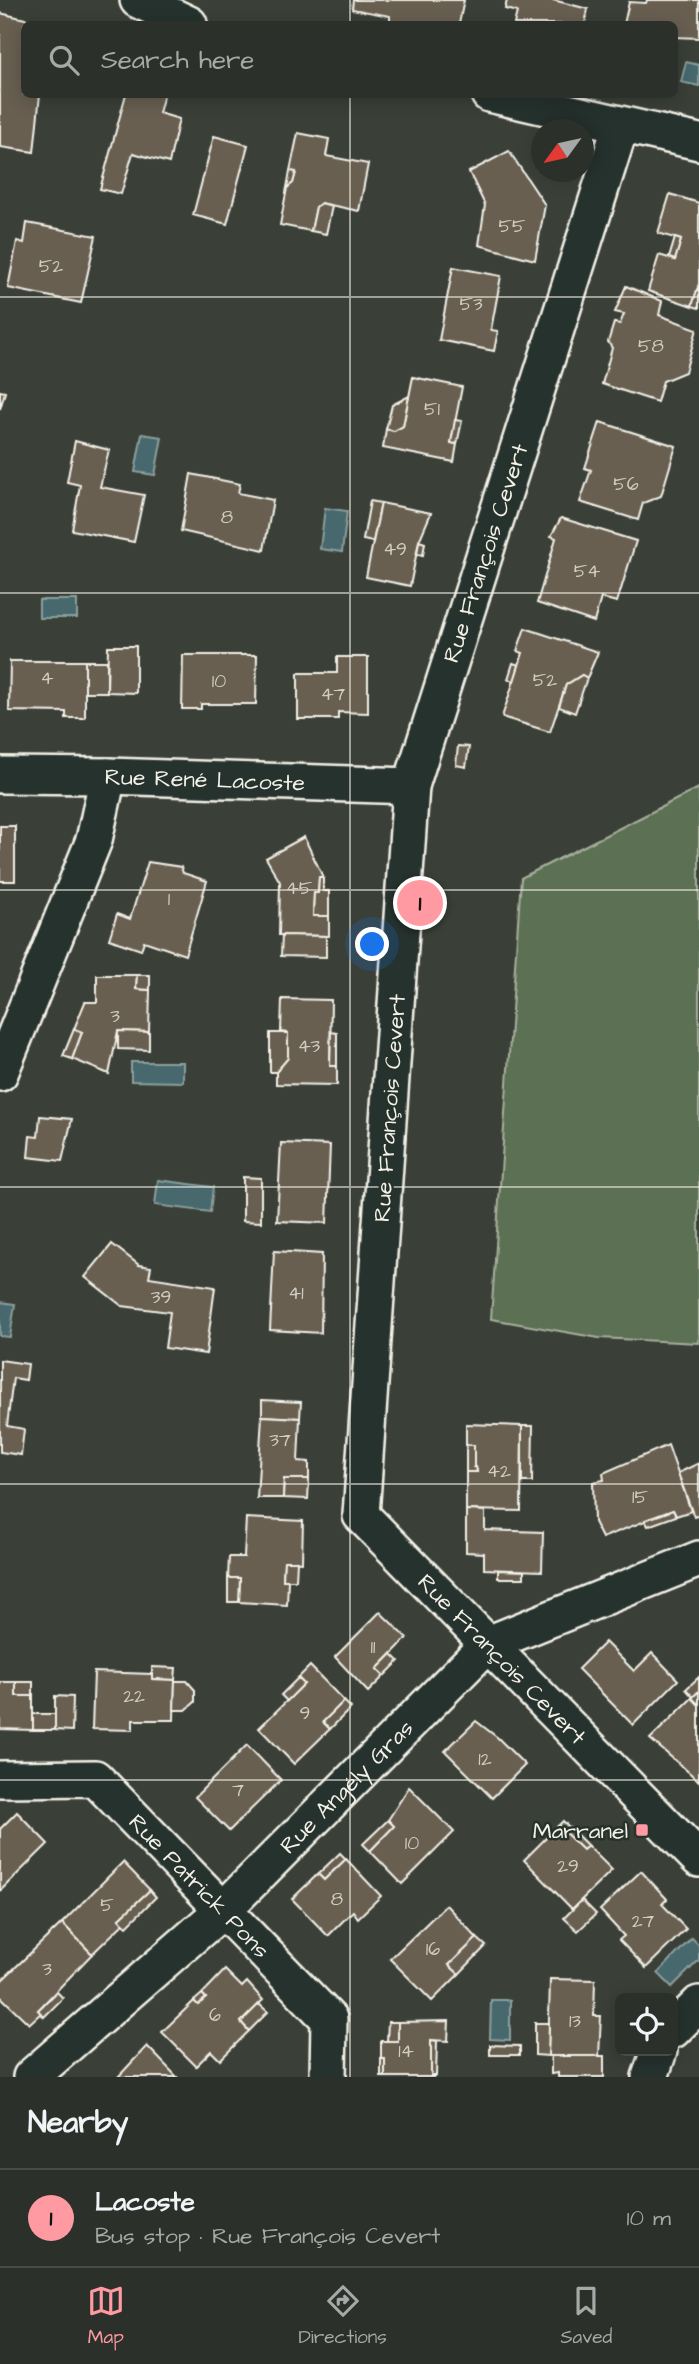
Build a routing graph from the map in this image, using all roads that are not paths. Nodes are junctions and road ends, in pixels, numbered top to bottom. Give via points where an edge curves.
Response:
1 (138, 0) edge
2 (183, 21) edge
3 (506, 98) edge
4 (621, 125) junction
5 (699, 142) edge
6 (0, 775) edge
7 (108, 776) junction
8 (411, 786) junction
9 (0, 1073) edge
10 (699, 1559) edge
11 (488, 1644) junction
12 (0, 1779) edge
13 (699, 1859) edge
14 (224, 1909) junction
15 (699, 2004) edge
16 (678, 2025) edge
17 (657, 2056) edge
18 (31, 2077) edge
19 (328, 2077) edge
20 (650, 2077) edge

1 - 2 street
3 - 4 street
4 - 5 street
4 - 8 street, Rue François Cevert
6 - 7 street, Rue René Lacoste
7 - 8 street, Rue René Lacoste
7 - 9 street via 94,840
8 - 11 street, Rue François Cevert via 361,1515
10 - 11 street, Rue Angély Gras
11 - 13 street, Rue François Cevert
11 - 14 street, Rue Angély Gras
12 - 14 street, Rue Patrick Pons via 95,1778
14 - 18 street, Rue Angély Gras
14 - 19 street, Rue Patrick Pons via 330,2020
15 - 16 street
17 - 20 street

